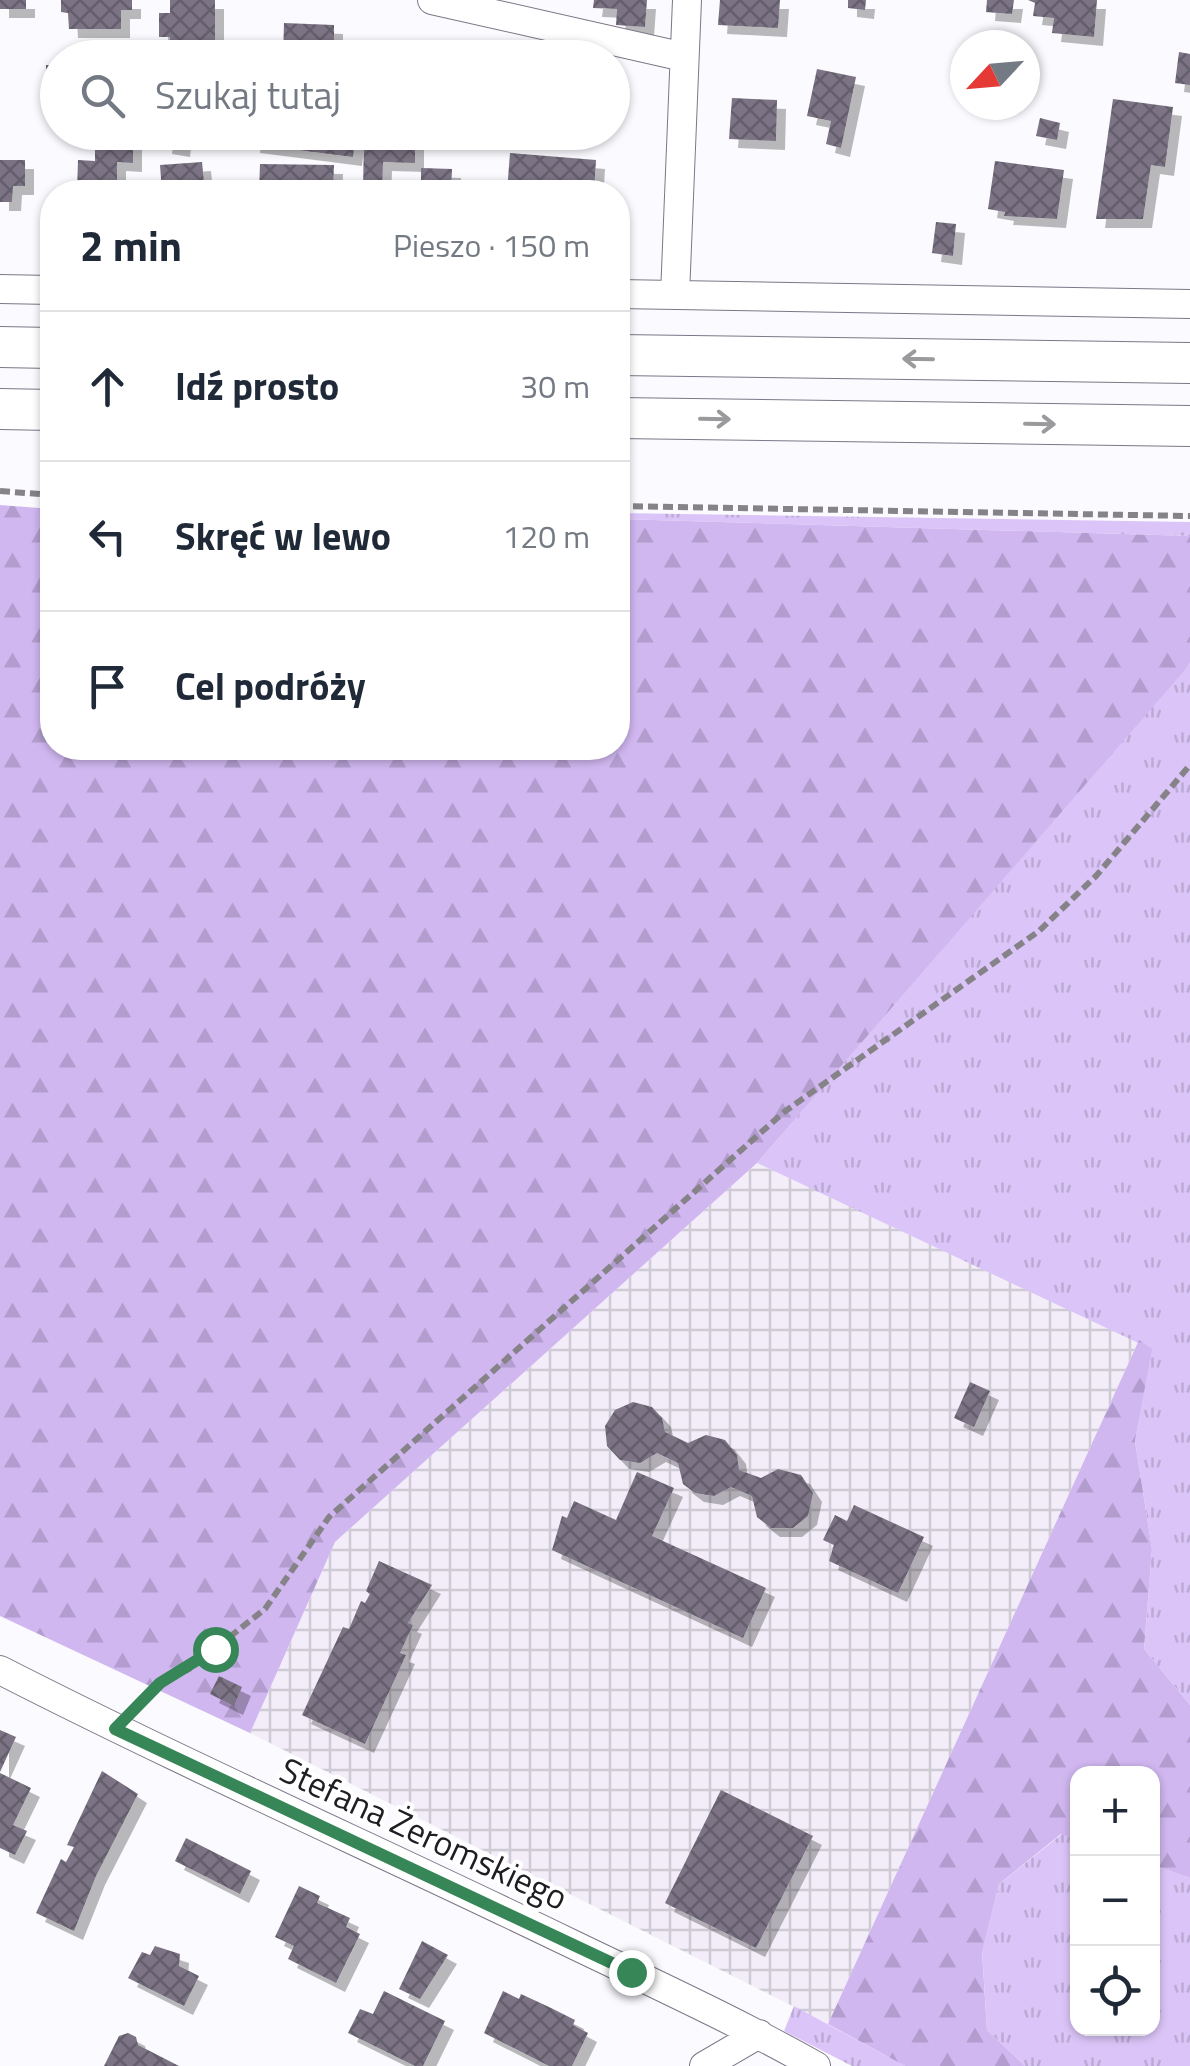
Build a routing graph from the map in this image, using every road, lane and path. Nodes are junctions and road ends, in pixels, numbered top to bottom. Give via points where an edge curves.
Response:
1 (432, 0) edge
2 (688, 0) edge
3 (612, 40) edge
4 (630, 44) edge
5 (684, 56) junction
6 (0, 289) edge
7 (40, 290) edge
8 (630, 294) edge
9 (675, 295) junction
10 (1190, 304) edge
11 (0, 347) edge
12 (40, 348) edge
13 (630, 354) edge
14 (1190, 363) edge
15 (0, 409) edge
16 (40, 410) edge
17 (630, 418) edge
18 (1190, 426) edge
19 (0, 491) edge
20 (40, 493) edge
21 (630, 506) edge
22 (1190, 516) edge
23 (1190, 764) edge
24 (0, 1670) edge
25 (115, 1729) junction
26 (759, 2034) junction
27 (704, 2066) edge
28 (816, 2066) edge

1 - 3 street
2 - 5 street
4 - 5 street
5 - 9 street
6 - 7 street
8 - 9 street
9 - 10 street
11 - 12 main road
14 -> 13 main road
15 - 16 main road
17 -> 18 main road
19 - 20 path
21 - 22 path
23 - 25 path via 1096,876 1039,931 784,1112 329,1517 265,1609 190,1669 160,1683
24 - 25 street, Stefana Żeromskiego
25 - 26 street, Stefana Żeromskiego
26 - 27 street
26 - 28 street, Stefana Żeromskiego

